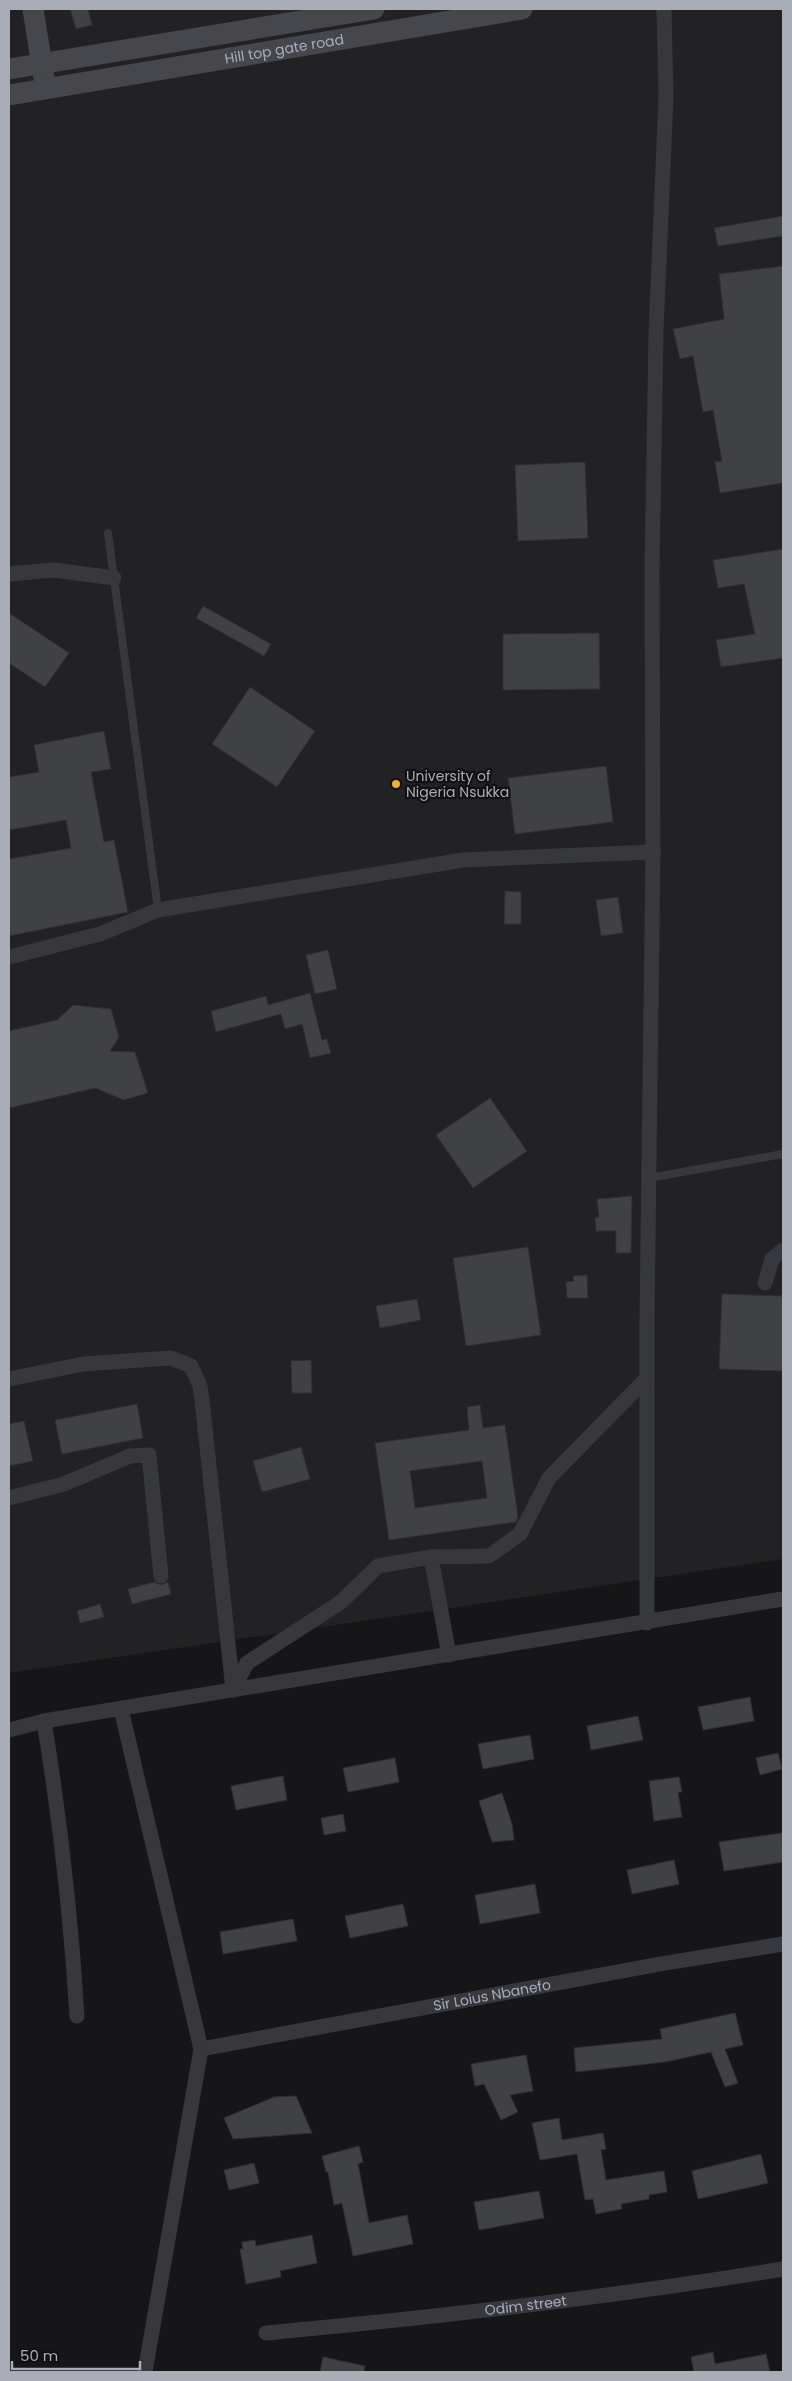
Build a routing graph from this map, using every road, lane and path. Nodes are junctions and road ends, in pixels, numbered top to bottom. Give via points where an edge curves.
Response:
1 (33, 9) edge
2 (374, 9) edge
3 (522, 9) edge
4 (664, 9) edge
5 (41, 64) junction
6 (9, 69) edge
7 (47, 90) junction
8 (9, 95) edge
9 (108, 533) dead end
10 (9, 574) edge
11 (114, 578) junction
12 (653, 852) junction
13 (158, 910) junction
14 (9, 956) edge
15 (783, 1154) edge
16 (649, 1178) junction
17 (783, 1250) edge
18 (765, 1283) dead end
19 (9, 1378) edge
20 (647, 1378) junction
21 (9, 1498) edge
22 (432, 1557) junction
23 (161, 1576) dead end
24 (783, 1599) edge
25 (646, 1623) junction
26 (449, 1655) junction
27 (233, 1690) junction
28 (121, 1709) junction
29 (44, 1721) junction
30 (9, 1730) edge
31 (783, 1944) edge
32 (77, 2016) dead end
33 (201, 2049) junction
34 (783, 2269) edge
35 (266, 2333) dead end
36 (145, 2372) edge

1 - 5 street
2 - 5 street
3 - 7 street, Hill top gate road
4 - 12 street via 666,96 656,332 652,571
5 - 6 street
5 - 7 street
7 - 8 street, Hill top gate road
9 - 11 lane
10 - 11 street via 54,570
11 - 13 lane
12 - 13 street via 463,860
12 - 16 street
13 - 14 street via 100,934
15 - 16 lane
16 - 20 street
17 - 18 street via 772,1258
19 - 27 street via 83,1364 171,1358 191,1366 200,1386
20 - 22 street via 548,1478 520,1534 489,1556
20 - 25 street
21 - 23 street via 64,1484 130,1456 149,1455
22 - 26 street
22 - 27 street via 378,1566 341,1602 247,1663
24 - 25 street
25 - 26 street
26 - 27 street
27 - 28 street
28 - 29 street
28 - 33 street
29 - 30 street
29 - 32 street via 71,1917
31 - 33 street, Sir Loius Nbanefo
33 - 36 street
34 - 35 street, Odim street via 425,2318

